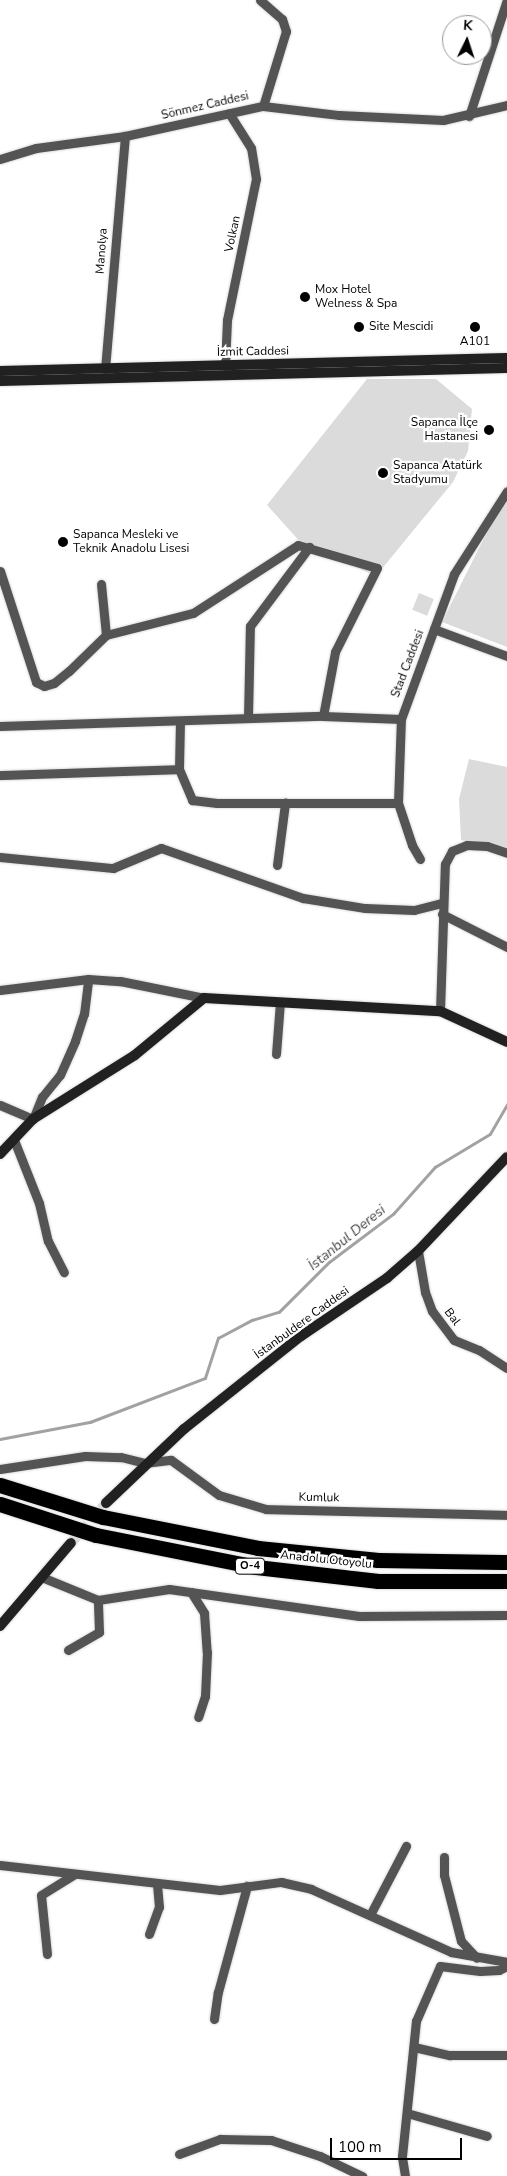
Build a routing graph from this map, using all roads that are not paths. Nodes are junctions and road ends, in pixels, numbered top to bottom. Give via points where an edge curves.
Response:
1 (260, 0) edge
2 (507, 0) edge
3 (507, 105) edge
4 (263, 106) junction
5 (230, 114) junction
6 (469, 116) junction
7 (125, 136) junction
8 (0, 159) edge
9 (507, 358) edge
10 (225, 366) junction
11 (507, 368) edge
12 (105, 369) junction
13 (0, 371) edge
14 (0, 381) edge
15 (507, 491) edge
16 (309, 547) junction
17 (0, 571) edge
18 (101, 584) dead end
19 (434, 629) junction
20 (106, 635) junction
21 (507, 656) edge
22 (323, 716) junction
23 (248, 718) junction
24 (400, 719) junction
25 (180, 721) junction
26 (0, 726) edge
27 (179, 769) junction
28 (0, 775) edge
29 (285, 803) junction
30 (398, 803) junction
31 (507, 853) edge
32 (0, 857) edge
33 (420, 859) dead end
34 (277, 865) dead end
35 (442, 903) junction
36 (442, 914) junction
37 (507, 947) edge
38 (88, 979) junction
39 (0, 990) edge
40 (204, 998) junction
41 (280, 1002) junction
42 (440, 1011) junction
43 (507, 1042) edge
44 (276, 1054) dead end
45 (0, 1105) edge
46 (33, 1120) junction
47 (14, 1140) junction
48 (0, 1154) edge
49 (507, 1156) edge
50 (418, 1251) junction
51 (64, 1272) dead end
52 (507, 1368) edge
53 (145, 1463) junction
54 (0, 1469) edge
55 (0, 1485) edge
56 (106, 1503) tunnel mouth
57 (0, 1504) edge
58 (507, 1515) edge
59 (71, 1543) tunnel mouth
60 (507, 1562) edge
61 (44, 1578) junction
62 (507, 1581) edge
63 (190, 1592) junction
64 (98, 1600) junction
65 (507, 1615) edge
66 (0, 1626) edge
67 (68, 1650) dead end
68 (198, 1717) dead end
69 (406, 1846) dead end
70 (444, 1857) dead end
71 (0, 1865) edge
72 (74, 1874) junction
73 (157, 1883) junction
74 (247, 1886) junction
75 (370, 1915) junction
76 (149, 1934) dead end
77 (48, 1954) dead end
78 (478, 1958) junction
79 (507, 1964) edge
80 (214, 2018) dead end
81 (414, 2047) junction
82 (507, 2055) edge
83 (407, 2113) junction
84 (486, 2136) dead end
85 (179, 2154) dead end
86 (362, 2176) edge
87 (404, 2176) edge

1 - 4 street via 282,19 286,31
2 - 6 street
3 - 6 street, Sönmez Caddesi
4 - 5 street, Sönmez Caddesi
4 - 6 street, Sönmez Caddesi via 396,118 443,120
5 - 7 street, Sönmez Caddesi
5 - 10 street, Volkan via 251,148 256,179 228,320
7 - 8 street, Sönmez Caddesi via 36,148
7 - 12 street, Manolya
9 - 10 street, İzmit Caddesi
10 - 12 street, İzmit Caddesi
11 - 14 street, İzmit Caddesi
12 - 13 street, İzmit Caddesi
15 - 19 street, Stad Caddesi via 454,574
16 - 20 street via 298,545 275,557 193,613
16 - 22 street via 377,568 334,652
16 - 23 street via 250,626
17 - 20 street via 36,682 44,686 54,683
18 - 20 street
19 - 21 street
19 - 24 street, Stad Caddesi
22 - 23 street
22 - 24 street
23 - 25 street
24 - 30 street, Stad Caddesi
25 - 26 street
25 - 27 street
27 - 28 street
27 - 29 street via 192,800
29 - 30 street
29 - 34 street
30 - 33 street, Stad Caddesi
31 - 35 street via 487,846 467,845 452,851 445,864
32 - 35 street via 113,868 161,848 303,898 365,908 414,910
35 - 36 street
36 - 37 street
36 - 42 street
38 - 39 street
38 - 40 street via 120,981
38 - 46 street via 84,1014 75,1041 60,1076 42,1097
40 - 41 street
40 - 46 street via 135,1054
41 - 42 street
41 - 44 street
42 - 43 street
45 - 46 street
46 - 47 street
47 - 48 street
47 - 51 street via 48,1241
49 - 50 street, İstanbuldere Caddesi
50 - 52 street, Bal via 425,1292 432,1311 443,1326 454,1340 479,1350
50 - 53 street, İstanbuldere Caddesi via 387,1278 301,1336
53 - 54 street via 121,1457 85,1456
53 - 56 street, İstanbuldere Caddesi
53 - 58 street, Kumluk via 171,1460 219,1495 266,1508
55 - 60 highway, Anadolu Otoyolu / O-4 via 103,1517 258,1548 378,1560
57 - 62 highway, Anadolu Otoyolu / O-4 via 96,1535 273,1570 378,1581
59 - 61 street
61 - 64 street
61 - 66 street
63 - 64 street via 169,1589
63 - 65 street via 358,1616
63 - 68 street via 204,1613 206,1642 205,1696
64 - 67 street via 99,1632
69 - 75 street
70 - 78 street via 444,1875 461,1942
71 - 72 street
72 - 73 street
72 - 77 street via 41,1895
73 - 74 street via 220,1890
73 - 76 street via 159,1906
74 - 75 street via 282,1882 311,1889
74 - 80 street
75 - 78 street via 451,1952
78 - 79 street
79 - 81 street via 500,1970 480,1971 440,1966 416,2021
81 - 82 street via 450,2056
81 - 83 street
83 - 84 street
83 - 87 street via 402,2156
85 - 86 street via 220,2139 271,2140 320,2156

